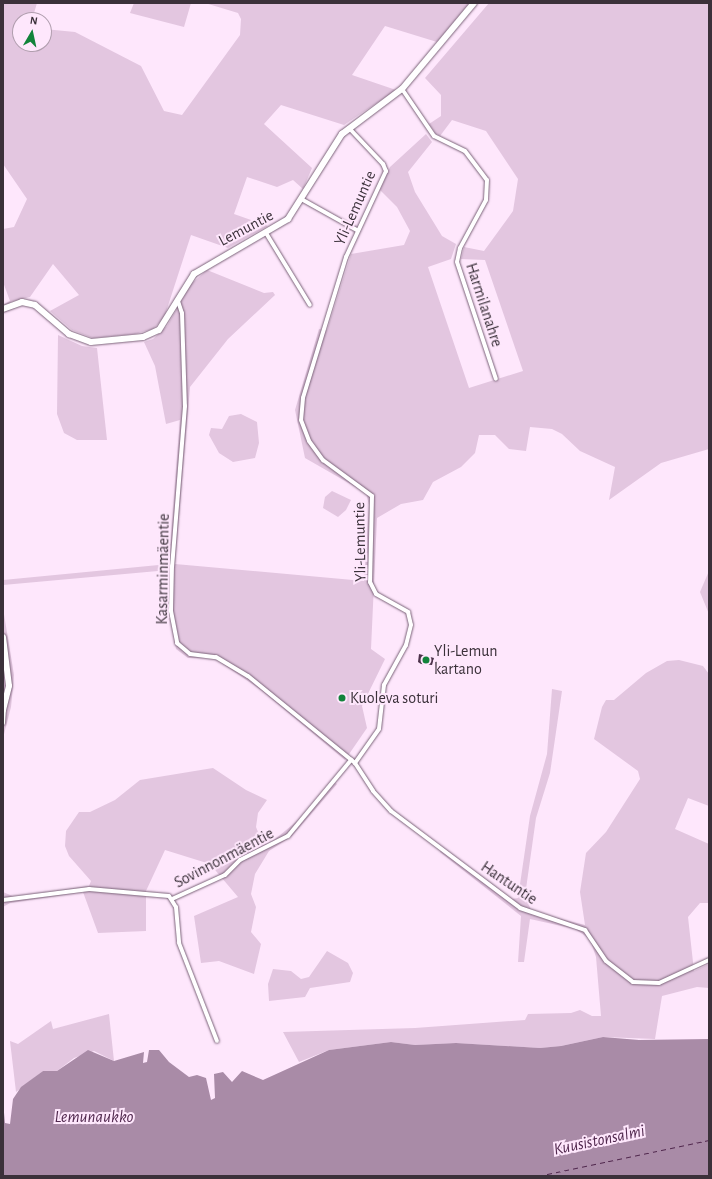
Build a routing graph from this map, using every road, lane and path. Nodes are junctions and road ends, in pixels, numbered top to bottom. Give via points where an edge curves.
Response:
1 (474, 3) edge
2 (402, 89) junction
3 (348, 127) junction
4 (303, 200) junction
5 (357, 230) junction
6 (266, 233) junction
7 (178, 301) junction
8 (310, 305) dead end
9 (3, 309) edge
10 (496, 379) dead end
11 (3, 637) edge
12 (3, 709) edge
13 (3, 723) edge
14 (350, 760) junction
15 (355, 764) junction
16 (172, 899) junction
17 (3, 900) edge
18 (709, 960) edge
19 (216, 1041) dead end

1 - 2 street, Lemuntie
2 - 3 street, Lemuntie
2 - 10 street, Harmilanahre via 434,136 465,151 487,180 486,200 460,248 457,262
3 - 4 street, Lemuntie via 328,151
3 - 5 street, Yli-Lemuntie via 383,164 385,174
4 - 5 street
4 - 6 street, Lemuntie via 288,219
5 - 15 street, Yli-Lemuntie via 334,294 301,408 304,431 315,451 332,469 363,487 372,496 370,582 376,594 402,607 411,618 406,645 384,685 378,729
6 - 7 street, Lemuntie via 202,268 188,283
6 - 8 street
7 - 9 street, Lemuntie via 165,323 152,334 100,342 76,338 35,305 22,302
7 - 14 street, Kasarminmäentie via 182,313 185,406 172,566 171,611 177,644 190,654 216,657 248,676
11 - 12 street via 9,686
12 - 13 street
14 - 15 street, Kasarminmäentie
14 - 16 street, Sovinnonmäentie via 288,836 240,860 225,875
15 - 18 street, Hantuntie via 373,792 390,811 520,908 585,930 606,961 634,982 659,983
16 - 17 street, Sovinnonmäentie via 164,894 89,889
16 - 19 street via 179,943

